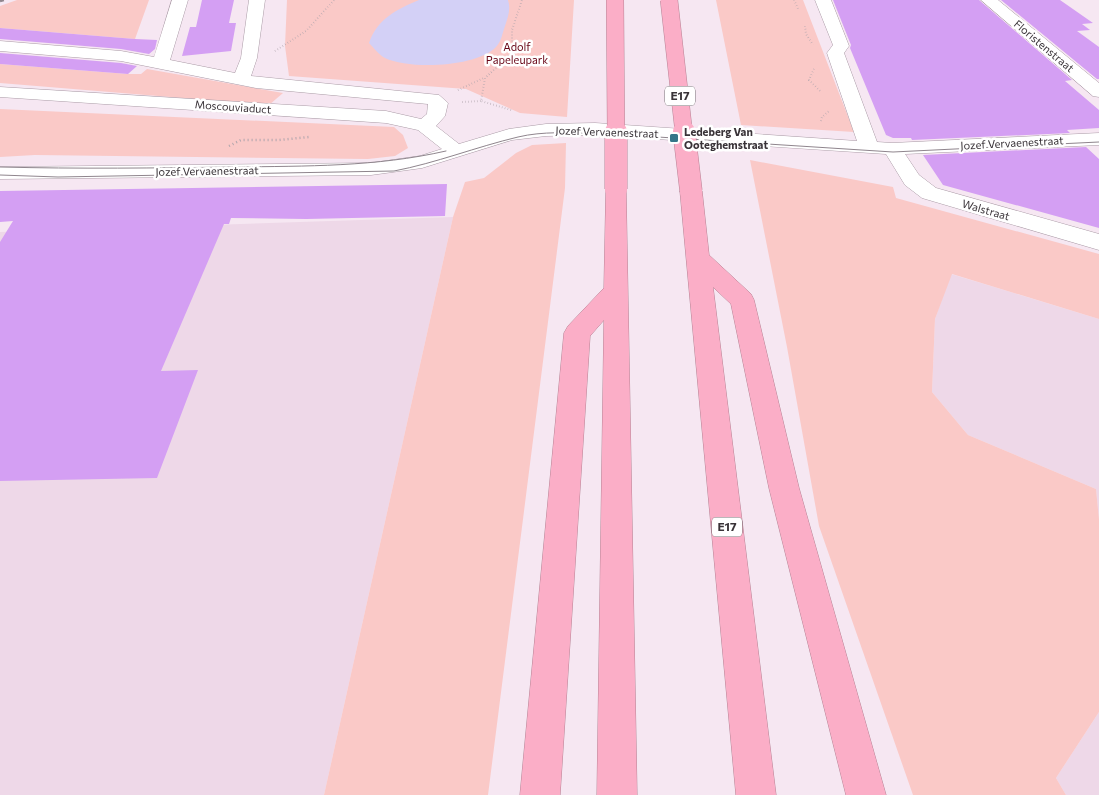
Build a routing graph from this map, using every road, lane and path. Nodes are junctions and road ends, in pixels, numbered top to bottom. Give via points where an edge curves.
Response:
1 (180, 0) edge
2 (257, 0) edge
3 (334, 0) edge
4 (522, 0) edge
5 (615, 0) edge
6 (669, 0) edge
7 (823, 0) edge
8 (989, 0) edge
9 (0, 46) edge
10 (249, 58) junction
11 (161, 63) junction
12 (839, 65) junction
13 (241, 79) junction
14 (0, 92) edge
15 (1099, 92) edge
16 (825, 95) dead end
17 (827, 109) dead end
18 (425, 126) junction
19 (546, 130) junction
20 (314, 137) dead end
21 (1099, 139) edge
22 (823, 145) junction
23 (869, 148) junction
24 (892, 149) junction
25 (457, 152) junction
26 (191, 171) junction
27 (0, 173) edge
28 (1099, 242) edge
29 (698, 258) junction
30 (617, 290) junction
31 (540, 795) edge
32 (618, 795) edge
33 (756, 795) edge
34 (866, 795) edge

1 - 11 street
2 - 10 street
3 - 10 path via 306,31 287,45 264,56
4 - 19 path via 512,30 512,46 507,58 485,78 481,101 537,117
5 - 30 highway, bridge
6 - 29 highway, E17, bridge
7 - 12 street via 841,46 835,53
8 - 15 street, Floristenstraat
9 - 11 street via 121,56
10 - 13 street
11 - 13 street
12 - 16 path via 817,67 810,75 813,86
12 - 23 street
13 - 18 street via 433,99 438,103 436,116
14 - 18 street, Moscouviaduct via 386,117
17 - 22 path via 829,111 822,117 818,131
18 - 25 street, Moscouviaduct
19 - 22 street, Jozef Vervaenestraat via 595,129
19 - 25 street, Jozef Vervaenestraat via 509,135
20 - 26 path via 241,140 215,152
21 - 24 street, Jozef Vervaenestraat
22 - 23 street, Jozef Vervaenestraat
23 - 24 street, Jozef Vervaenestraat
24 - 28 street, Walstraat via 912,180 929,193
25 - 26 street, Jozef Vervaenestraat via 422,162 371,169
26 - 27 street, Jozef Vervaenestraat
29 - 33 highway, E17
29 - 34 highway via 742,300 784,488
30 - 31 highway via 577,333
30 - 32 highway

